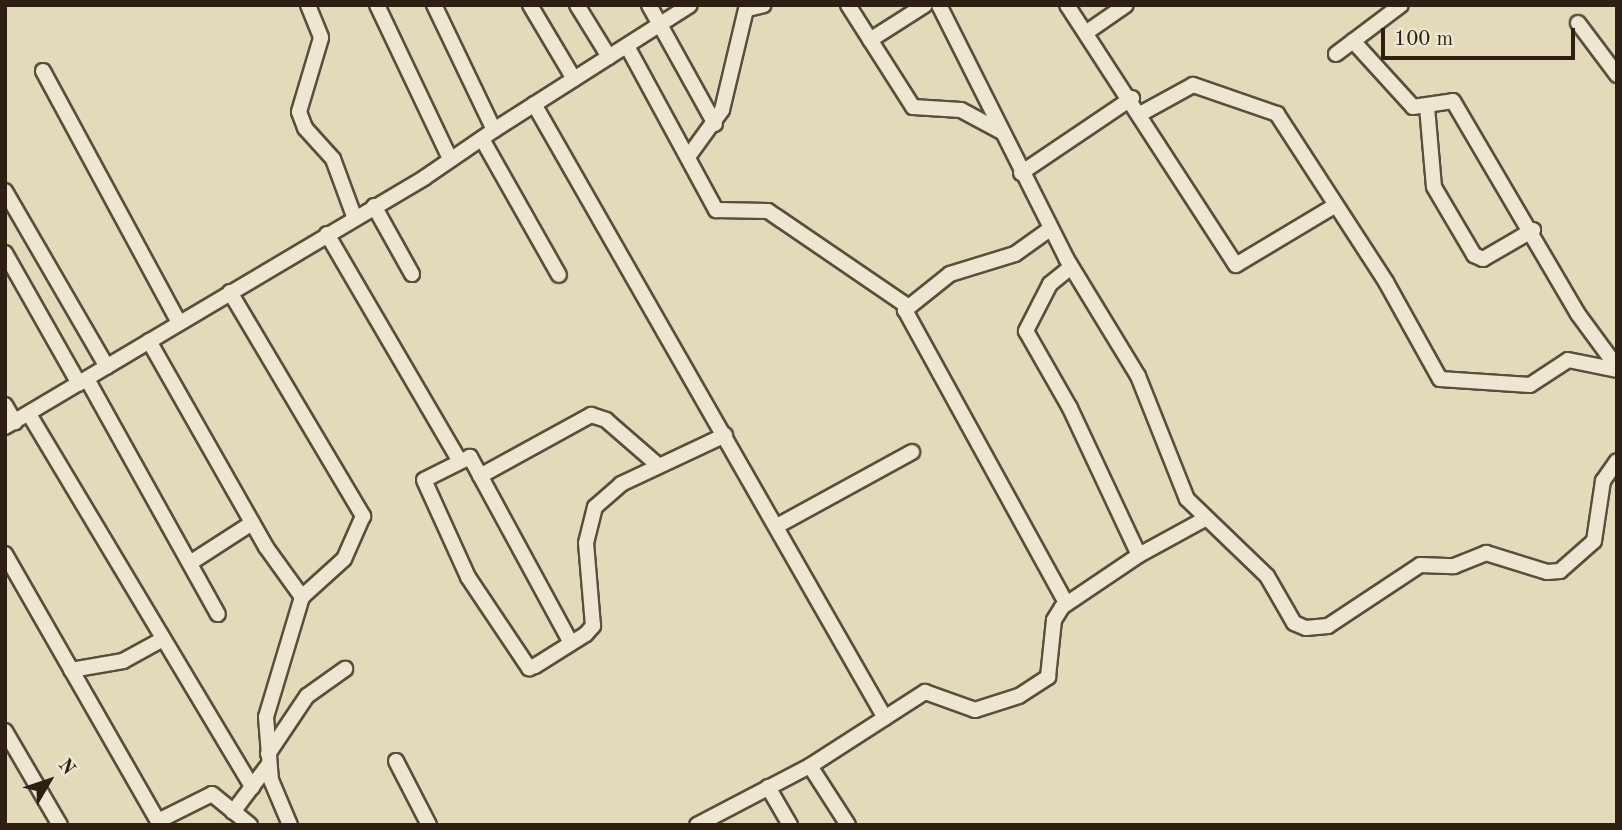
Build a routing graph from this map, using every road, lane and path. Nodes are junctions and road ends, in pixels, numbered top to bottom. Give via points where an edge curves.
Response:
1 (308, 5) edge
2 (377, 5) edge
3 (434, 5) edge
4 (530, 5) edge
5 (577, 5) edge
6 (649, 5) edge
7 (690, 5) edge
8 (764, 5) edge
9 (848, 5) edge
10 (939, 5) edge
11 (1067, 5) edge
12 (1126, 5) edge
13 (923, 6) edge
14 (747, 7) edge
15 (1397, 7) edge
16 (1578, 23) dead end
17 (661, 24) junction
18 (1087, 32) junction
19 (870, 40) junction
20 (1353, 41) junction
21 (627, 46) junction
22 (1336, 54) dead end
23 (609, 57) junction
24 (43, 71) dead end
25 (1617, 75) edge
26 (574, 79) junction
27 (1132, 98) junction
28 (534, 104) junction
29 (1427, 107) junction
30 (1142, 113) junction
31 (715, 124) junction
32 (494, 130) junction
33 (1002, 132) junction
34 (481, 139) junction
35 (688, 158) junction
36 (450, 159) junction
37 (1021, 173) junction
38 (5, 191) edge
39 (374, 206) junction
40 (1334, 206) junction
41 (354, 216) junction
42 (1050, 229) junction
43 (1533, 230) junction
44 (327, 234) junction
45 (5, 253) edge
46 (1070, 267) junction
47 (412, 274) dead end
48 (559, 275) dead end
49 (230, 292) junction
50 (906, 305) junction
51 (179, 323) junction
52 (149, 341) junction
53 (1612, 352) edge
54 (107, 367) junction
55 (1617, 369) edge
56 (83, 382) junction
57 (5, 405) edge
58 (29, 414) junction
59 (10, 425) edge
60 (725, 435) junction
61 (912, 452) dead end
62 (459, 460) junction
63 (1617, 461) edge
64 (657, 465) junction
65 (480, 476) junction
66 (1203, 520) junction
67 (252, 523) junction
68 (777, 526) junction
69 (5, 554) edge
70 (1139, 555) junction
71 (190, 563) junction
72 (302, 597) junction
73 (1066, 603) junction
74 (218, 614) dead end
75 (163, 639) junction
76 (571, 643) junction
77 (345, 669) dead end
78 (72, 670) junction
79 (885, 718) junction
80 (5, 731) edge
81 (269, 759) junction
82 (396, 761) dead end
83 (810, 766) junction
84 (253, 787) junction
85 (768, 787) junction
86 (233, 813) junction
87 (718, 820) edge
88 (159, 823) edge
89 (847, 824) edge
90 (60, 825) edge
91 (250, 825) edge
92 (290, 825) edge
93 (429, 825) edge
94 (696, 825) edge
95 (790, 825) edge

1 - 41 street via 321,38 299,112 305,128 333,159
2 - 36 street
3 - 32 street
4 - 26 street
5 - 23 street
6 - 17 street
7 - 17 street
8 - 14 street
9 - 19 street
10 - 33 street
11 - 18 street
12 - 18 street
13 - 19 street
14 - 31 street
15 - 20 street
16 - 25 street
17 - 21 street
17 - 31 street
18 - 27 street
19 - 33 street via 913,107 961,110
20 - 22 street
20 - 29 street via 1409,105
21 - 23 street
21 - 35 street
23 - 26 street
24 - 51 street
26 - 28 street
27 - 30 street
27 - 37 street
28 - 32 street
28 - 60 street
29 - 43 street via 1447,98 1453,101
29 - 43 street via 1434,187 1477,257
30 - 40 street via 1193,85 1271,111 1286,125
30 - 40 street via 1236,265
31 - 35 street
32 - 34 street
33 - 37 street
34 - 36 street
34 - 48 street
35 - 50 street via 716,210 768,211
36 - 39 street
37 - 42 street
38 - 54 street
39 - 41 street
39 - 47 street
40 - 55 street via 1386,282 1440,379 1530,385 1568,360
41 - 44 street
42 - 46 street
42 - 50 street via 1015,254 950,274
43 - 53 street via 1569,298
44 - 49 street
44 - 62 street
45 - 56 street
46 - 66 street via 1138,376 1178,483
46 - 70 street via 1050,284 1026,331 1070,408
49 - 51 street
49 - 72 street via 362,511 362,527 344,559
50 - 73 street via 905,314 975,445
51 - 52 street
52 - 54 street
52 - 67 street
53 - 55 street
54 - 56 street
56 - 58 street
56 - 71 street
57 - 59 street
58 - 59 street
58 - 75 street
60 - 64 street
60 - 68 street
61 - 68 street
62 - 65 street via 470,457
62 - 76 street via 424,482 468,577 525,667
63 - 66 street via 1603,481 1594,541 1560,571 1486,553 1454,566 1420,565 1348,615 1315,629 1294,623 1267,576
64 - 65 street via 606,420 591,415
64 - 76 street via 610,492 591,514 587,564 595,621
65 - 76 street
66 - 70 street
67 - 71 street
67 - 72 street
68 - 79 street
69 - 78 street
70 - 73 street
71 - 74 street
72 - 81 street via 268,706
73 - 79 street via 1055,620 1046,680 1013,699 975,710 928,691
75 - 78 street via 123,661
75 - 84 street
77 - 81 street via 307,695
78 - 88 street
79 - 83 street
80 - 90 street
81 - 84 street
81 - 92 street
82 - 93 street
83 - 85 street
83 - 89 street
84 - 86 street
85 - 87 street
85 - 95 street
86 - 88 street via 209,794
86 - 91 street
87 - 94 street

